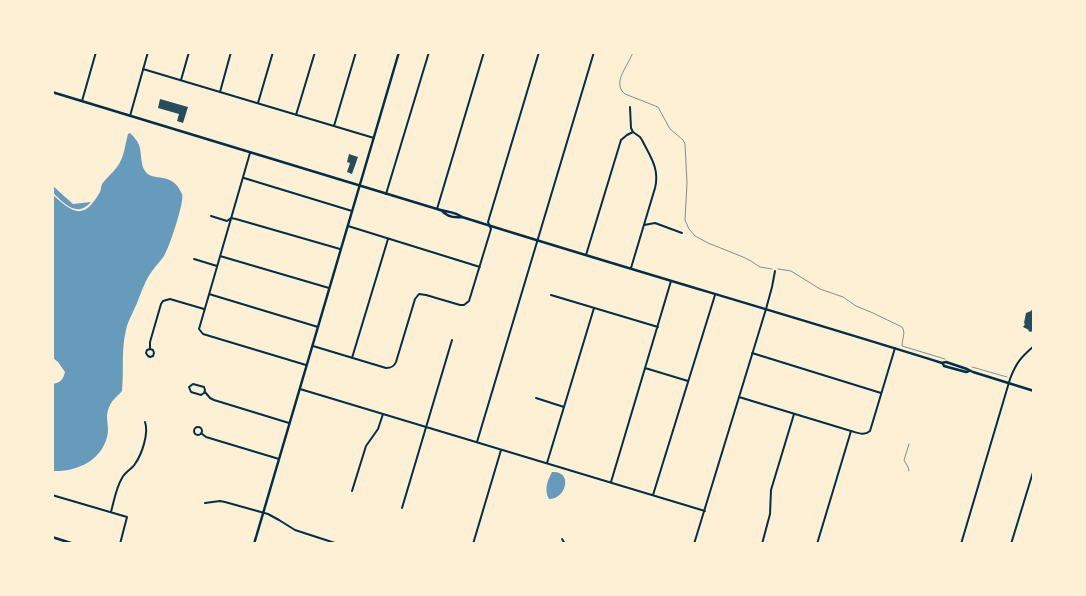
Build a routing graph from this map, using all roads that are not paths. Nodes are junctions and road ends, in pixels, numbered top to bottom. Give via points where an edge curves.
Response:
1 (96, 52) edge
2 (148, 52) edge
3 (189, 52) edge
4 (231, 52) edge
5 (273, 52) edge
6 (315, 52) edge
7 (356, 52) edge
8 (399, 52) edge
9 (429, 52) edge
10 (484, 52) edge
11 (539, 52) edge
12 (594, 52) edge
13 (143, 69) junction
14 (181, 80) junction
15 (52, 92) edge
16 (220, 92) junction
17 (82, 101) junction
18 (258, 103) junction
19 (630, 107) dead end
20 (296, 115) junction
21 (130, 116) junction
22 (334, 126) junction
23 (633, 132) junction
24 (374, 138) junction
25 (250, 153) junction
26 (243, 178) junction
27 (360, 186) junction
28 (386, 194) junction
29 (439, 210) junction
30 (352, 211) junction
31 (211, 216) dead end
32 (231, 218) junction
33 (489, 225) junction
34 (644, 225) junction
35 (347, 226) junction
36 (682, 233) dead end
37 (388, 239) junction
38 (537, 240) junction
39 (341, 250) junction
40 (586, 255) junction
41 (220, 256) junction
42 (194, 259) dead end
43 (217, 266) junction
44 (480, 267) junction
45 (631, 268) junction
46 (775, 271) dead end
47 (672, 280) junction
48 (329, 288) junction
49 (209, 294) junction
50 (715, 294) junction
51 (550, 295) dead end
52 (594, 308) junction
53 (204, 309) junction
54 (766, 309) junction
55 (318, 327) junction
56 (658, 327) junction
57 (452, 340) dead end
58 (313, 346) junction
59 (1034, 346) edge
60 (895, 348) junction
61 (150, 349) dead end
62 (752, 353) junction
63 (352, 358) junction
64 (307, 365) junction
65 (645, 368) junction
66 (688, 382) junction
67 (1009, 383) junction
68 (300, 389) junction
69 (1034, 391) edge
70 (205, 392) junction
71 (881, 393) junction
72 (739, 397) junction
73 (536, 398) dead end
74 (564, 407) junction
75 (383, 414) junction
76 (794, 414) junction
77 (145, 422) dead end
78 (289, 423) junction
79 (426, 427) junction
80 (851, 431) junction
81 (201, 433) dead end
82 (477, 442) junction
83 (502, 450) junction
84 (279, 459) junction
85 (547, 463) junction
86 (1034, 468) edge
87 (611, 482) junction
88 (352, 492) dead end
89 (52, 495) edge
90 (653, 496) junction
91 (206, 503) dead end
92 (402, 508) dead end
93 (705, 511) junction
94 (111, 512) junction
95 (263, 513) junction
96 (54, 538) edge
97 (562, 539) dead end
98 (55, 544) edge
99 (74, 544) edge
100 (120, 544) edge
101 (254, 544) edge
102 (338, 544) edge
103 (472, 544) edge
104 (565, 544) edge
105 (694, 544) edge
106 (762, 544) edge
107 (818, 544) edge
108 (961, 544) edge
109 (1011, 544) edge

1 - 17 street
2 - 13 street
3 - 14 street
4 - 16 street
5 - 18 street
6 - 20 street
7 - 22 street
8 - 24 street
9 - 28 street
10 - 29 street
11 - 33 street
12 - 38 street
13 - 14 street
13 - 21 street
14 - 16 street
15 - 17 street
16 - 18 street
17 - 21 street
18 - 20 street
19 - 23 street
20 - 22 street
21 - 25 street
22 - 24 street
23 - 34 street via 642,140 657,172
23 - 40 street via 621,140
24 - 27 street
25 - 26 street
25 - 27 street
26 - 30 street
26 - 32 street
27 - 28 street
27 - 30 street
28 - 29 street
29 - 33 street via 456,218
30 - 35 street
31 - 32 street via 227,221
32 - 39 street
32 - 41 street
33 - 38 street
33 - 44 street via 491,230
34 - 36 street via 654,223
34 - 45 street
35 - 37 street
35 - 39 street
37 - 44 street
37 - 63 street
38 - 40 street
38 - 82 street
39 - 48 street
40 - 45 street
41 - 43 street
41 - 48 street
42 - 43 street
43 - 49 street
44 - 63 street via 469,301 464,305 422,294 416,297 392,367
45 - 47 street
46 - 54 street
47 - 50 street
47 - 56 street
48 - 55 street
49 - 53 street
49 - 55 street
50 - 54 street
50 - 66 street
51 - 52 street
52 - 56 street
52 - 74 street
53 - 61 street via 170,299 163,301
53 - 64 street via 201,332
54 - 60 street
54 - 62 street
55 - 58 street
56 - 65 street
57 - 79 street
58 - 63 street
58 - 64 street
59 - 67 street via 1021,358
60 - 67 street via 944,366
60 - 71 street
62 - 71 street
62 - 72 street
64 - 68 street
65 - 66 street
65 - 87 street
66 - 90 street
67 - 69 street
67 - 108 street
68 - 75 street
68 - 78 street
70 - 70 street via 202,386 193,384 190,387 191,392 201,395
70 - 78 street via 214,400
71 - 80 street via 869,432
72 - 76 street
72 - 93 street
73 - 74 street
74 - 85 street
75 - 79 street
75 - 88 street via 378,429 367,442
76 - 80 street
76 - 106 street via 771,490 770,514
77 - 94 street via 146,434 139,457 120,481
78 - 84 street
79 - 82 street
79 - 92 street
80 - 107 street
81 - 84 street
82 - 83 street
83 - 85 street
83 - 103 street
84 - 95 street
85 - 87 street
86 - 109 street
87 - 90 street
89 - 94 street
90 - 93 street
91 - 95 street via 220,501
93 - 105 street
94 - 100 street via 128,517
95 - 101 street
95 - 102 street via 295,530
96 - 98 street
96 - 99 street
97 - 104 street

